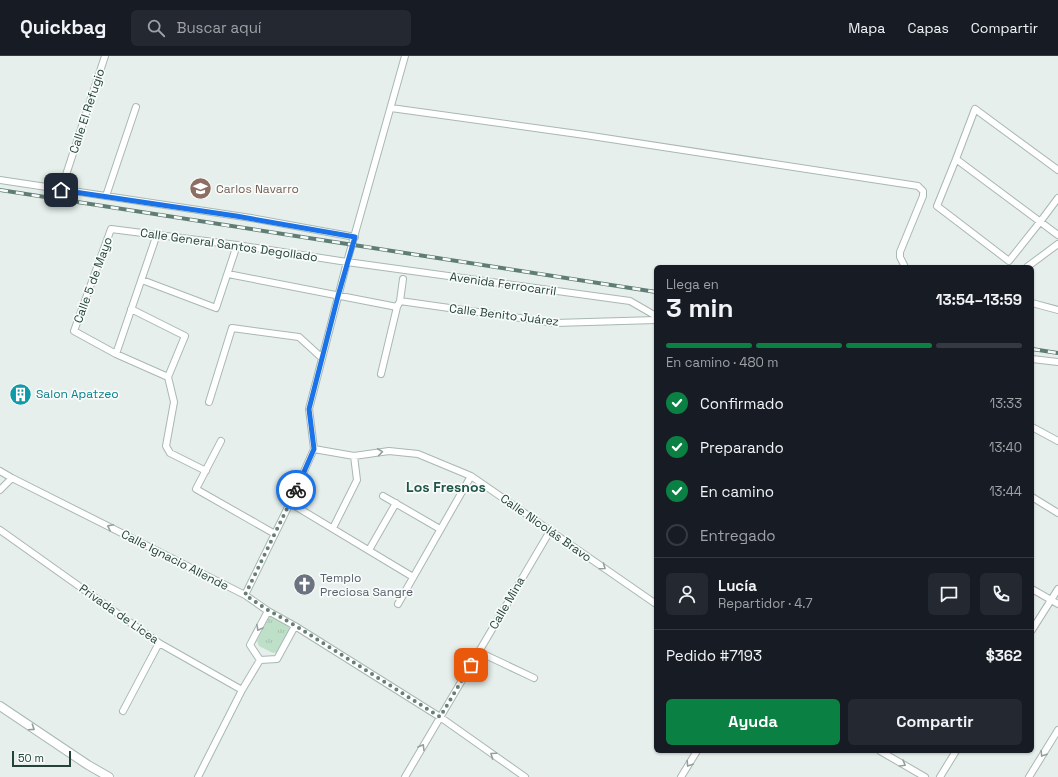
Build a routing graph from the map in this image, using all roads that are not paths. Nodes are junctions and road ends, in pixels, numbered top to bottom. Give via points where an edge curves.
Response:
1 (105, 56) edge
2 (405, 56) edge
3 (136, 107) dead end
4 (391, 108) junction
5 (956, 159) junction
6 (1058, 170) edge
7 (0, 180) edge
8 (61, 190) junction
9 (106, 196) junction
10 (1058, 198) edge
11 (1040, 222) junction
12 (111, 229) joint
13 (157, 234) junction
14 (1058, 235) edge
15 (355, 237) junction
16 (1058, 244) edge
17 (237, 245) junction
18 (347, 262) junction
19 (904, 265) edge
20 (1030, 265) edge
21 (228, 274) junction
22 (403, 279) dead end
23 (142, 280) junction
24 (338, 296) junction
25 (400, 301) junction
26 (1034, 304) edge
27 (397, 307) junction
28 (131, 309) junction
29 (1058, 310) edge
30 (654, 315) edge
31 (654, 320) edge
32 (116, 354) junction
33 (322, 358) junction
34 (1034, 359) edge
35 (1058, 362) edge
36 (381, 374) dead end
37 (168, 377) junction
38 (209, 402) dead end
39 (1034, 427) edge
40 (221, 441) dead end
41 (1058, 441) edge
42 (314, 449) junction
43 (354, 456) junction
44 (0, 471) edge
45 (206, 471) junction
46 (471, 476) junction
47 (12, 478) junction
48 (0, 490) edge
49 (383, 496) dead end
50 (1034, 498) edge
51 (290, 503) junction
52 (396, 503) junction
53 (1058, 514) edge
54 (333, 528) junction
55 (440, 529) junction
56 (0, 530) edge
57 (550, 531) junction
58 (275, 534) junction
59 (369, 550) junction
60 (413, 577) junction
61 (1058, 589) edge
62 (1034, 590) edge
63 (245, 595) junction
64 (1051, 600) junction
65 (654, 603) edge
66 (398, 604) dead end
67 (1058, 604) edge
68 (268, 610) junction
69 (296, 626) junction
70 (1034, 627) edge
71 (159, 642) junction
72 (479, 652) junction
73 (260, 660) junction
74 (534, 678) dead end
75 (242, 690) junction
76 (0, 706) edge
77 (123, 711) dead end
78 (440, 717) junction
79 (1058, 730) edge
80 (696, 753) edge
81 (884, 753) edge
82 (955, 753) edge
83 (108, 777) edge
84 (198, 777) edge
85 (405, 777) edge
86 (525, 777) edge
87 (681, 777) edge
88 (926, 777) edge
89 (940, 777) edge
90 (1029, 777) edge

1 - 8 street, Calle El Refugio
2 - 4 street
3 - 9 street
4 - 15 street
4 - 19 street via 918,186 923,190 923,196 900,252
5 - 6 street via 974,109
5 - 11 street
5 - 11 street via 936,206 997,252 1010,261
7 - 8 street
8 - 9 street
9 - 15 street
10 - 11 street
11 - 14 street
12 - 13 street, Calle General Santos Degollado
12 - 32 street, Calle 5 de Mayo via 74,331
13 - 17 street, Calle General Santos Degollado
13 - 23 street
15 - 18 street
16 - 20 street
17 - 18 street, Calle General Santos Degollado
17 - 21 street
18 - 24 street
18 - 30 street, Avenida Ferrocarril via 630,301
21 - 23 street via 216,308
21 - 24 street
22 - 25 street
23 - 28 street
24 - 27 street
24 - 33 street
25 - 27 street
25 - 31 street, Calle Benito Juárez via 555,323
26 - 29 street
27 - 36 street
28 - 32 street
28 - 37 street via 185,336
32 - 37 street
33 - 38 street via 299,337 232,328
33 - 42 street via 309,409
34 - 35 street
37 - 45 street via 174,402 166,446 170,453
39 - 41 street
40 - 45 street
42 - 43 street, Calle Nicolás Bravo
42 - 51 street
43 -> 46 street, Calle Nicolás Bravo via 389,451 418,454
43 - 54 street via 357,480
44 - 47 street, Calle Ignacio Allende
45 - 58 street via 196,489
46 - 55 street
46 - 57 street, Calle Nicolás Bravo
47 - 48 street
63 -> 47 street, Calle Ignacio Allende
49 - 52 street
50 - 53 street
51 - 54 street
51 - 58 street
52 - 55 street
52 - 59 street
54 - 59 street
55 - 60 street
56 - 71 street, Privada de Licea
57 -> 65 street, Calle Nicolás Bravo
57 - 72 street, Calle Mina
58 - 63 street
59 - 60 street
60 - 66 street
61 - 64 street
62 - 64 street
63 - 68 street, Calle Ignacio Allende
64 - 67 street
64 - 70 street
68 - 69 street, Calle Ignacio Allende
68 -> 73 street via 250,645
69 - 73 street via 277,659
69 - 78 street, Calle Ignacio Allende
71 - 75 street, Privada de Licea
71 - 77 street
72 - 74 street
72 - 78 street, Calle Mina
73 - 75 street
75 - 84 street
76 -> 83 street
85 -> 78 street, Calle Mina
86 -> 78 street, Calle Ignacio Allende
79 -> 90 street
80 -> 87 street
81 -> 88 street
82 - 89 street

